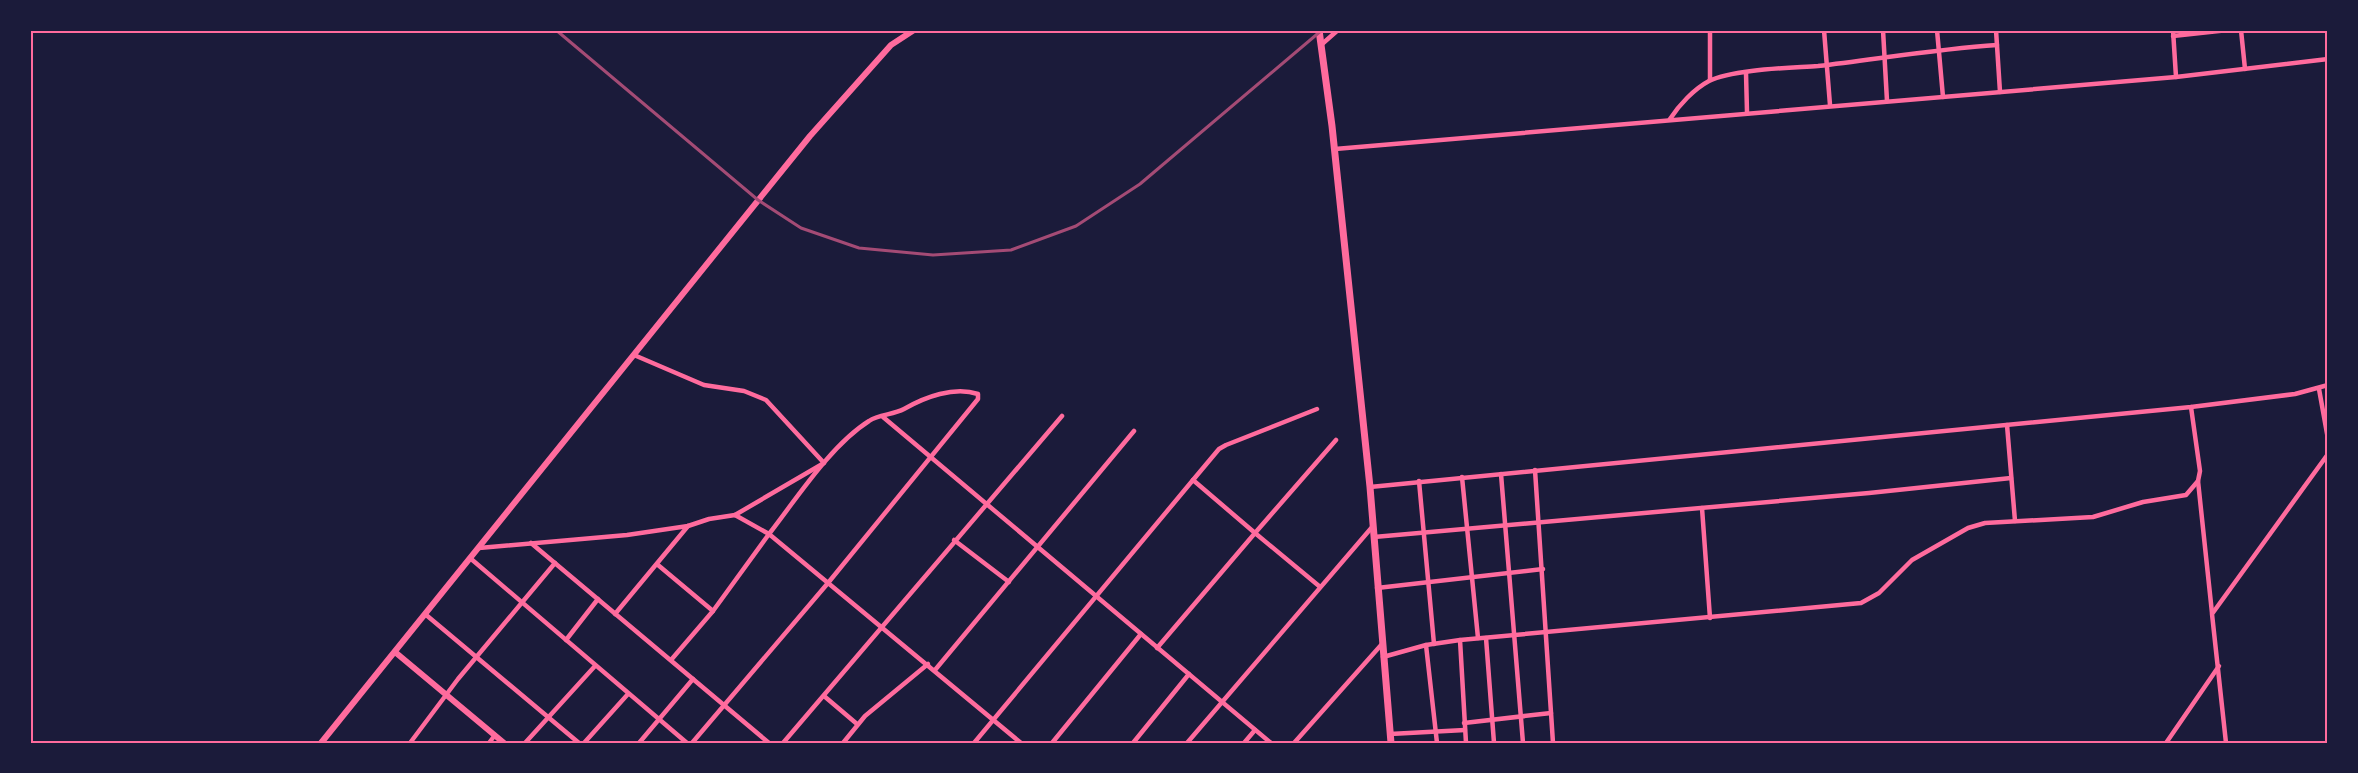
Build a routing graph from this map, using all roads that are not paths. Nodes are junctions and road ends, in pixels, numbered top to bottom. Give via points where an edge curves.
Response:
1 (914, 30) edge
2 (1319, 30) edge
3 (1338, 30) edge
4 (1710, 30) edge
5 (1824, 30) edge
6 (1883, 30) edge
7 (1937, 30) edge
8 (1996, 30) edge
9 (2228, 30) edge
10 (2241, 30) edge
11 (2173, 33) edge
12 (1321, 45) junction
13 (1997, 45) junction
14 (1939, 49) junction
15 (1885, 59) junction
16 (2328, 59) edge
17 (1825, 65) junction
18 (2244, 69) junction
19 (1746, 73) junction
20 (2176, 77) junction
21 (1710, 80) junction
22 (2000, 92) junction
23 (1943, 97) junction
24 (1887, 101) junction
25 (1830, 105) junction
26 (1748, 112) junction
27 (1670, 119) junction
28 (1335, 149) junction
29 (634, 355) junction
30 (2328, 385) edge
31 (2319, 389) junction
32 (2191, 407) junction
33 (1317, 409) dead end
34 (1062, 416) dead end
35 (883, 417) junction
36 (2007, 425) junction
37 (1134, 431) dead end
38 (1335, 440) dead end
39 (2328, 440) edge
40 (2328, 453) edge
41 (930, 459) junction
42 (824, 463) junction
43 (1535, 470) junction
44 (1501, 474) junction
45 (1462, 477) junction
46 (2011, 478) junction
47 (1193, 480) junction
48 (1419, 481) junction
49 (2198, 481) junction
50 (1370, 487) junction
51 (984, 505) junction
52 (1702, 508) junction
53 (735, 515) junction
54 (2015, 521) junction
55 (1539, 524) junction
56 (1373, 525) junction
57 (688, 526) junction
58 (1506, 526) junction
59 (1467, 530) junction
60 (1255, 533) junction
61 (1424, 533) junction
62 (769, 534) junction
63 (1374, 537) junction
64 (954, 540) junction
65 (531, 543) junction
66 (478, 548) junction
67 (1036, 548) junction
68 (470, 558) junction
69 (555, 563) junction
70 (658, 565) junction
71 (1543, 569) junction
72 (1509, 572) junction
73 (1472, 576) junction
74 (1009, 582) junction
75 (1428, 582) junction
76 (828, 583) junction
77 (1319, 586) junction
78 (1377, 588) junction
79 (1094, 597) junction
80 (597, 599) junction
81 (521, 603) junction
82 (713, 611) junction
83 (425, 614) junction
84 (615, 614) junction
85 (2212, 614) junction
86 (1710, 618) junction
87 (883, 626) junction
88 (1547, 633) junction
89 (1141, 634) junction
90 (1515, 634) junction
91 (1478, 638) junction
92 (1486, 638) junction
93 (566, 640) junction
94 (1460, 640) junction
95 (1382, 644) junction
96 (1434, 644) junction
97 (1426, 645) junction
98 (1157, 648) junction
99 (395, 652) junction
100 (477, 656) junction
101 (1383, 657) junction
102 (670, 660) junction
103 (928, 664) junction
104 (595, 666) junction
105 (2219, 666) junction
106 (935, 670) junction
107 (1189, 674) junction
108 (693, 679) junction
109 (628, 694) junction
110 (446, 695) junction
111 (824, 696) junction
112 (1221, 702) junction
113 (724, 705) junction
114 (1551, 713) junction
115 (549, 717) junction
116 (1521, 717) junction
117 (659, 719) junction
118 (993, 720) junction
119 (1492, 720) junction
120 (1464, 723) junction
121 (857, 724) junction
122 (1255, 730) junction
123 (1436, 730) junction
124 (1465, 730) junction
125 (1390, 734) junction
126 (495, 735) junction
127 (321, 743) edge
128 (410, 743) edge
129 (489, 743) edge
130 (504, 743) edge
131 (525, 743) edge
132 (579, 743) edge
133 (584, 743) edge
134 (639, 743) edge
135 (687, 743) edge
136 (692, 743) edge
137 (769, 743) edge
138 (783, 743) edge
139 (843, 743) edge
140 (974, 743) edge
141 (1021, 743) edge
142 (1053, 743) edge
143 (1133, 743) edge
144 (1187, 743) edge
145 (1244, 743) edge
146 (1271, 743) edge
147 (1294, 743) edge
148 (1391, 743) edge
149 (1437, 743) edge
150 (1466, 743) edge
151 (1494, 743) edge
152 (1523, 743) edge
153 (1553, 743) edge
154 (2166, 743) edge
155 (2226, 743) edge

1 - 29 street via 891,45 810,136
2 - 12 main road
3 - 12 street
4 - 21 street
5 - 17 street
6 - 15 street
7 - 14 street
8 - 13 street
9 - 11 street
10 - 18 street
11 - 20 street
12 - 28 main road
13 - 14 street
13 - 22 street
14 - 15 street
14 - 23 street
15 - 17 street
15 - 24 street
16 - 18 street
17 - 19 street
17 - 25 street
18 - 20 street
19 - 21 street
19 - 26 street
20 - 22 street
21 - 27 street via 1691,94
22 - 23 street
23 - 24 street
24 - 25 street
25 - 26 street
26 - 27 street
27 - 28 street
28 - 50 main road
29 - 42 street via 704,386 766,400
29 - 66 street
30 - 31 street
31 - 32 street
31 - 39 street
32 - 36 street
32 - 49 street via 2200,460
33 - 47 street via 1219,449
34 - 51 street
35 - 41 street
35 - 41 street via 933,396 953,392 978,394
35 - 42 street via 869,421
36 - 43 street
36 - 46 street
37 - 67 street
38 - 60 street
40 - 85 street
41 - 51 street
41 - 76 street
42 - 53 street
42 - 62 street
43 - 44 street
43 - 55 street
44 - 45 street
44 - 58 street
45 - 48 street
45 - 59 street
46 - 52 street
46 - 54 street
47 - 60 street
47 - 79 street
48 - 50 street
48 - 61 street
49 - 54 street via 2186,495 2133,504 2105,515
49 - 85 street
50 - 56 main road
51 - 64 street
51 - 67 street
52 - 55 street
52 - 86 street
53 - 57 street
53 - 62 street
54 - 86 street via 1985,523 1961,531 1912,560 1879,593 1861,603
55 - 58 street
55 - 71 street
56 - 63 main road
56 - 77 street
57 - 65 street
57 - 70 street
58 - 59 street
58 - 72 street
59 - 61 street
59 - 73 street
60 - 77 street
60 - 98 street
61 - 63 street
61 - 75 street
62 - 76 street
62 - 82 street
63 - 78 main road
64 - 74 street
64 - 87 street
65 - 66 street
65 - 69 street
66 - 68 street
67 - 74 street
67 - 79 street
68 - 81 street
68 - 83 street
69 - 80 street
69 - 81 street
70 - 82 street
70 - 84 street
71 - 72 street
71 - 88 street
72 - 73 street
72 - 90 street
73 - 75 street
73 - 91 street
74 - 106 street
75 - 78 street
75 - 96 street
76 - 87 street
76 - 113 street
77 - 112 street
78 - 95 main road
79 - 89 street
79 - 118 street
80 - 84 street
80 - 93 street
81 - 93 street
81 - 100 street
82 - 102 street
83 - 99 street
83 - 100 street
84 - 102 street
85 - 105 street
86 - 88 street
87 - 103 street
87 - 111 street
88 - 90 street
88 - 114 street
89 - 98 street
89 - 142 street
90 - 92 street
90 - 116 street
91 - 92 street
91 - 94 street
92 - 119 street
93 - 104 street
94 - 96 street
94 - 120 street
95 - 101 main road
95 - 147 street
96 - 97 street
97 - 101 street
97 - 123 street
98 - 107 street
99 - 110 street
99 - 127 street
100 - 110 street
100 - 115 street
101 - 125 main road
102 - 108 street
103 - 106 street
103 - 121 street
104 - 109 street
104 - 115 street
105 - 154 street
105 - 155 street
106 - 118 street
107 - 112 street
107 - 143 street
108 - 113 street
108 - 117 street
109 - 117 street
109 - 133 street
110 - 126 street
110 - 128 street
111 - 121 street
111 - 138 street
112 - 122 street
112 - 144 street
113 - 136 street
113 - 137 street
114 - 116 street
114 - 153 street
115 - 131 street
115 - 132 street
116 - 119 street
116 - 152 street
117 - 134 street
117 - 135 street
118 - 140 street
118 - 141 street
119 - 120 street
119 - 151 street
120 - 124 street
121 - 139 street
122 - 145 street
122 - 146 street
123 - 124 street
123 - 125 street
123 - 149 street
124 - 150 street
125 - 148 main road
126 - 129 street
126 - 130 street

